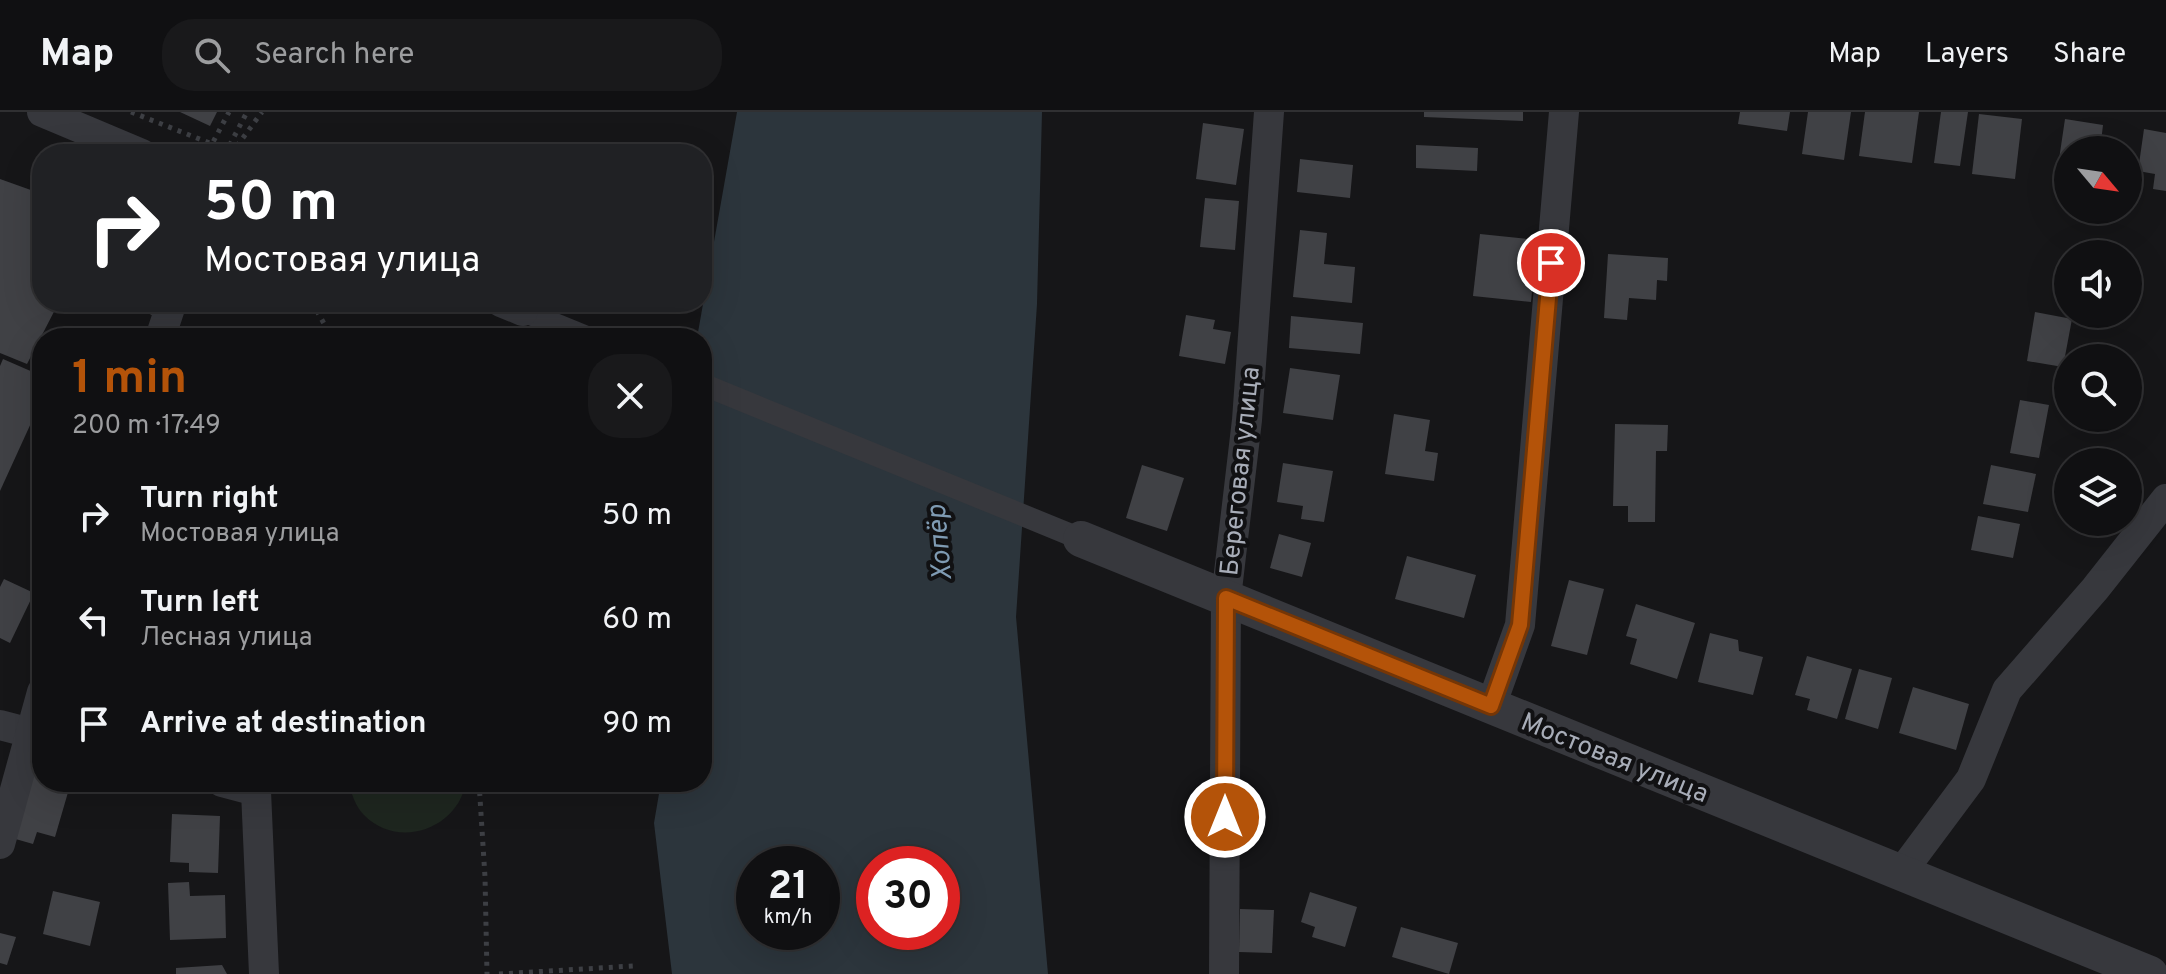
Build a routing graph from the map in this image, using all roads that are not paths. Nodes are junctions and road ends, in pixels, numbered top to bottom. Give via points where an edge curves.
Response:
1 (42, 112) edge
2 (1269, 112) edge
3 (1564, 112) edge
4 (118, 144) edge
5 (526, 312) edge
6 (565, 328) edge
7 (712, 388) edge
8 (2166, 499) edge
9 (1081, 539) joint
10 (1226, 598) junction
11 (1491, 706) junction
12 (32, 713) edge
13 (23, 731) edge
14 (256, 792) edge
15 (0, 844) edge
16 (1901, 873) junction
17 (264, 974) edge
18 (1224, 974) edge
19 (2150, 974) edge

1 - 4 street
2 - 10 street, Береговая улица via 1247,420
3 - 11 street via 1520,625
5 - 6 street
7 - 9 street
8 - 16 street via 2007,690 1971,779
9 - 10 street, Мостовая улица
10 - 11 street, Мостовая улица
10 - 18 street, Береговая улица
11 - 16 street, Мостовая улица
12 - 13 street
13 - 15 street
14 - 17 street
16 - 19 street, Мостовая улица

